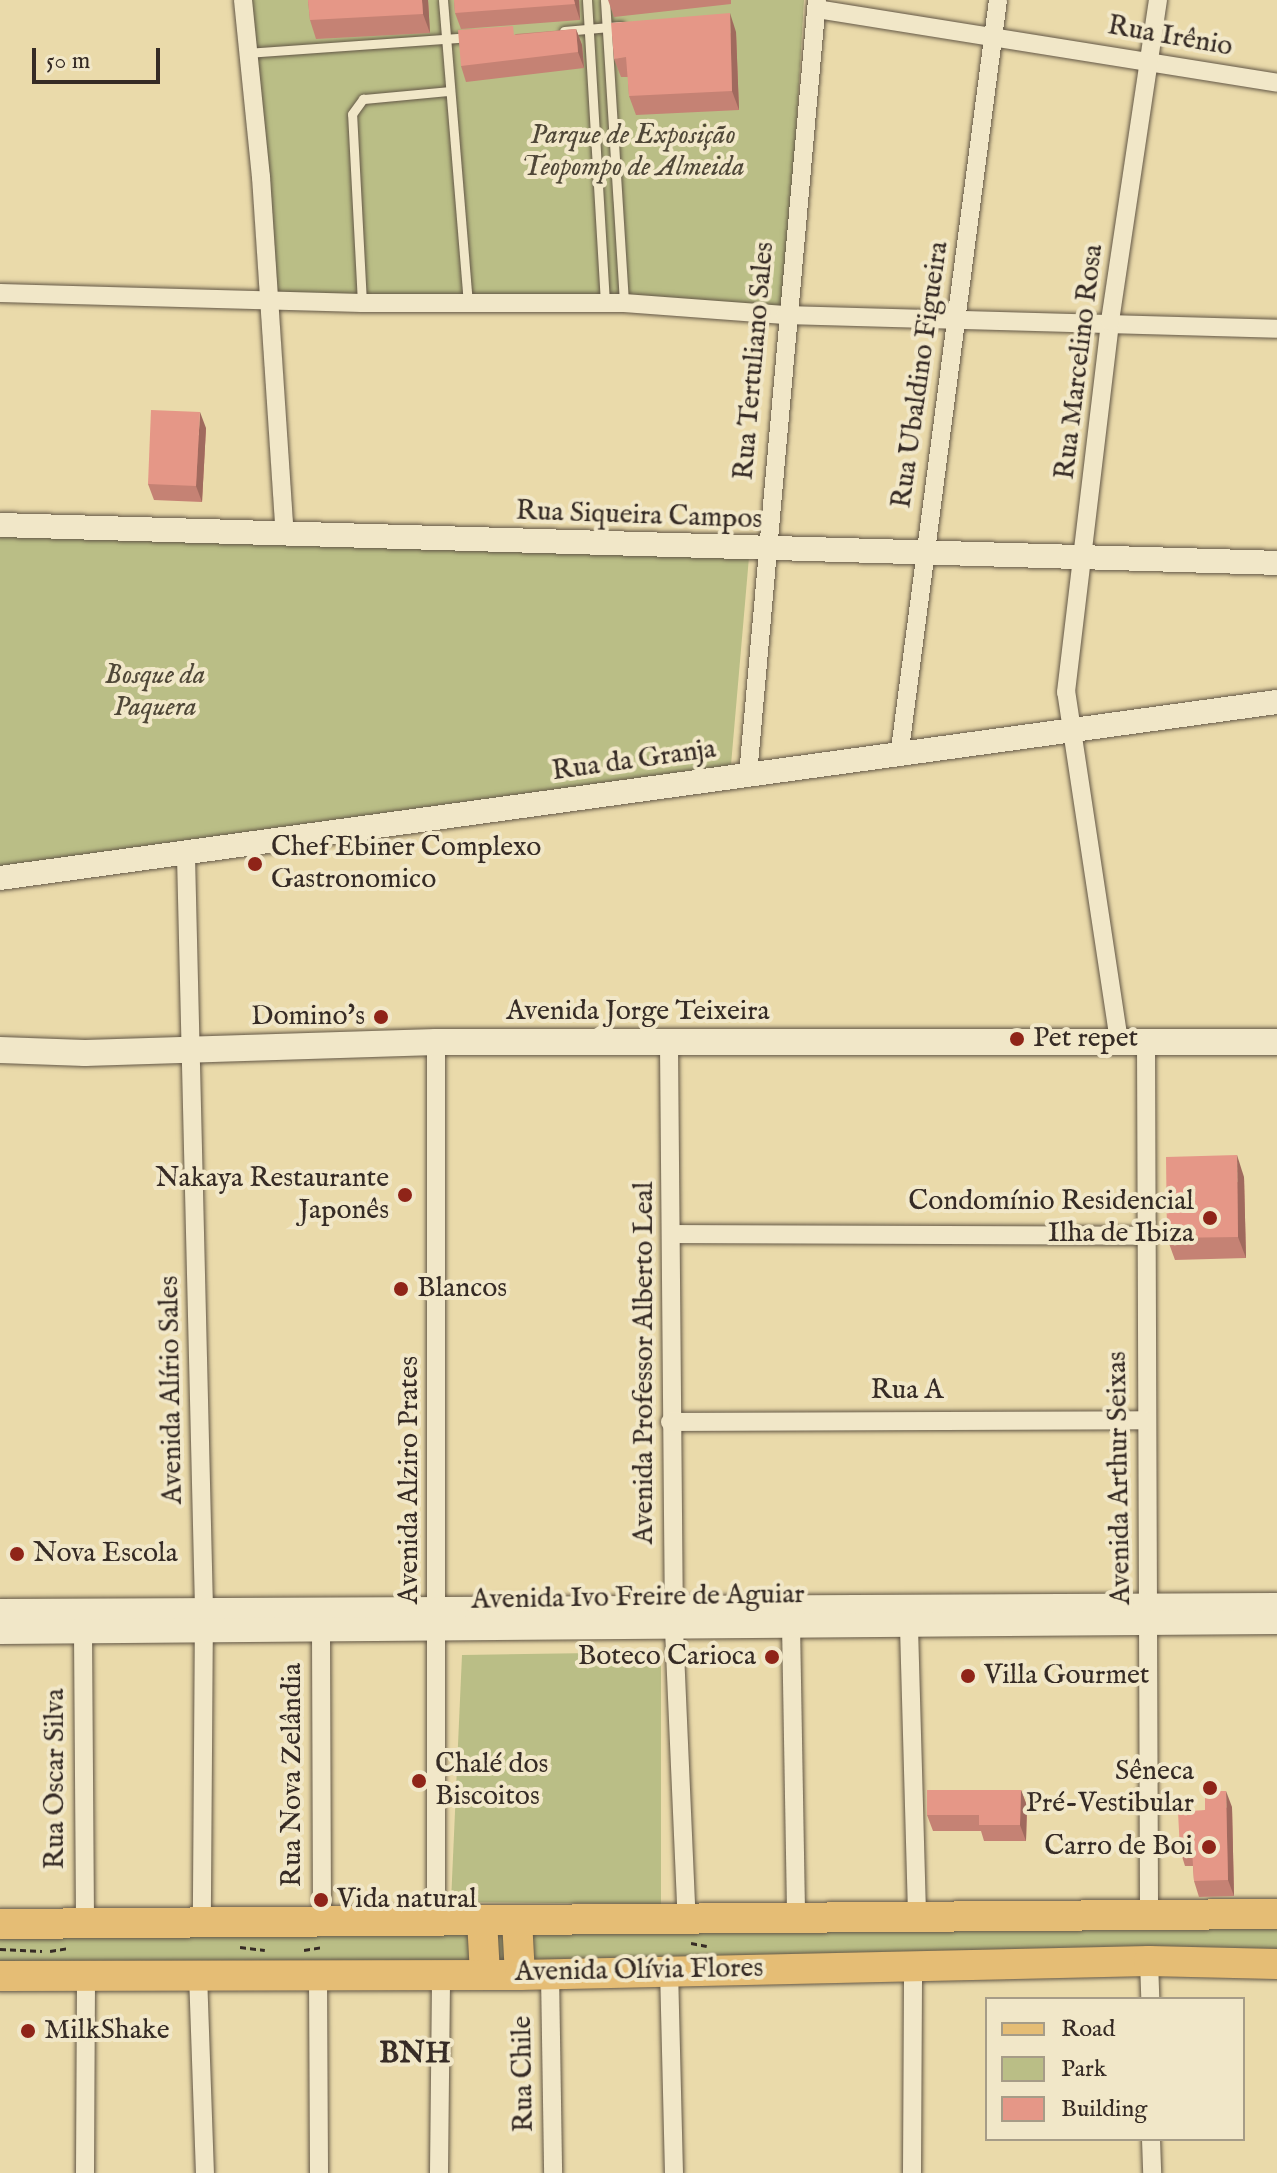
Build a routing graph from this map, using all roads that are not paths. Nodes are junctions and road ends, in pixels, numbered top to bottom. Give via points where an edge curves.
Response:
1 (243, 0) edge
2 (443, 0) edge
3 (587, 0) edge
4 (605, 0) edge
5 (998, 0) edge
6 (1158, 0) edge
7 (817, 4) edge
8 (640, 26) edge
9 (609, 27) junction
10 (589, 30) junction
11 (546, 32) edge
12 (994, 35) junction
13 (488, 36) edge
14 (445, 39) junction
15 (247, 53) junction
16 (1150, 62) junction
17 (1277, 83) edge
18 (449, 91) junction
19 (0, 293) edge
20 (269, 300) junction
21 (362, 303) junction
22 (468, 303) junction
23 (605, 303) junction
24 (624, 303) junction
25 (785, 315) junction
26 (957, 319) junction
27 (1110, 321) junction
28 (1277, 329) edge
29 (0, 525) edge
30 (285, 534) junction
31 (768, 551) junction
32 (925, 555) junction
33 (1085, 558) junction
34 (1277, 563) edge
35 (1277, 702) edge
36 (1069, 731) junction
37 (899, 757) junction
38 (748, 775) junction
39 (186, 856) junction
40 (0, 878) edge
41 (1119, 1041) junction
42 (1146, 1041) junction
43 (436, 1042) junction
44 (1277, 1042) edge
45 (669, 1045) junction
46 (0, 1050) edge
47 (193, 1050) junction
48 (672, 1234) junction
49 (1145, 1236) junction
50 (1145, 1420) junction
51 (670, 1422) junction
52 (1277, 1605) edge
53 (0, 1611) edge
54 (1150, 1613) junction
55 (675, 1617) junction
56 (438, 1619) junction
57 (203, 1620) junction
58 (1277, 1622) edge
59 (791, 1624) junction
60 (909, 1627) junction
61 (0, 1632) edge
62 (83, 1632) junction
63 (321, 1632) junction
64 (1149, 1914) junction
65 (1277, 1914) edge
66 (436, 1917) junction
67 (917, 1917) junction
68 (322, 1919) junction
69 (796, 1919) junction
70 (482, 1920) junction
71 (517, 1920) junction
72 (687, 1921) junction
73 (0, 1924) edge
74 (202, 1924) junction
75 (85, 1926) junction
76 (1149, 1961) junction
77 (1277, 1964) edge
78 (913, 1968) junction
79 (669, 1969) junction
80 (86, 1974) junction
81 (198, 1974) junction
82 (485, 1974) junction
83 (550, 1974) junction
84 (441, 1975) junction
85 (520, 1975) junction
86 (0, 1976) edge
87 (318, 1977) junction
88 (1150, 1997) edge
89 (1151, 2141) edge
90 (85, 2173) edge
91 (205, 2173) edge
92 (319, 2173) edge
93 (439, 2173) edge
94 (553, 2173) edge
95 (674, 2173) edge
96 (912, 2173) edge
97 (1152, 2173) edge

1 - 15 street
2 - 14 lane
3 - 10 lane
4 - 9 lane
5 - 12 street, Rua Ubaldino Figueira
6 - 16 street, Rua Marcelino Rosa
7 - 12 street, Rua Irênio
7 - 25 street, Rua Tertuliano Sales
8 - 9 lane
9 - 10 lane
9 - 24 lane
10 - 11 lane
10 - 23 lane
12 - 16 street, Rua Irênio
12 - 26 street, Rua Ubaldino Figueira
13 - 14 lane
14 - 15 lane
14 - 18 lane
15 - 20 street
16 - 17 street, Rua Irênio
16 - 27 street, Rua Marcelino Rosa
18 - 21 lane via 363,99 352,114
18 - 22 lane
19 - 20 street
20 - 21 street
20 - 30 street
21 - 22 street
22 - 23 street
23 - 24 street
24 - 25 street
25 - 26 street
25 - 31 street, Rua Tertuliano Sales
26 - 27 street
26 - 32 street, Rua Ubaldino Figueira
27 - 28 street
27 - 33 street, Rua Marcelino Rosa
29 - 30 street, Rua Siqueira Campos
30 - 31 street, Rua Siqueira Campos
31 - 32 street, Rua Siqueira Campos
31 - 38 street, Rua Tertuliano Sales
32 - 33 street, Rua Siqueira Campos
32 - 37 street, Rua Ubaldino Figueira
33 - 34 street, Rua Siqueira Campos
33 - 36 street, Rua Marcelino Rosa via 1069,649
35 - 36 street, Rua da Granja
36 - 37 street, Rua da Granja
36 - 41 street via 1079,764
37 - 38 street, Rua da Granja
38 - 39 street, Rua da Granja
39 - 40 street, Rua da Granja
39 - 47 street, Avenida Alírio Sales
41 - 42 main road, Avenida Jorge Teixeira
41 - 45 main road, Avenida Jorge Teixeira
42 - 44 main road, Avenida Jorge Teixeira
42 - 49 street, Avenida Arthur Seixas
43 - 45 main road, Avenida Jorge Teixeira
43 - 47 main road, Avenida Jorge Teixeira
43 - 56 street, Avenida Alziro Prates
45 - 48 street, Avenida Professor Alberto Leal
46 - 47 main road, Avenida Jorge Teixeira
47 - 57 street, Avenida Alírio Sales
48 - 49 street
48 - 51 street, Avenida Professor Alberto Leal
49 - 50 street, Avenida Arthur Seixas
50 - 51 street, Rua A
50 - 54 street, Avenida Arthur Seixas
51 - 55 street, Avenida Professor Alberto Leal
52 - 54 street, Avenida Ivo Freire de Aguiar
53 - 57 street, Avenida Ivo Freire de Aguiar
54 - 55 street, Avenida Ivo Freire de Aguiar
54 - 58 street, Avenida Ivo Freire de Aguiar
54 - 60 street, Avenida Ivo Freire de Aguiar
54 - 64 street, Avenida Arthur Seixas
55 - 56 street, Avenida Ivo Freire de Aguiar
55 - 59 street, Avenida Ivo Freire de Aguiar
55 - 72 street, Avenida Professor Alberto Leal
56 - 57 street, Avenida Ivo Freire de Aguiar
56 - 63 street, Avenida Ivo Freire de Aguiar
56 - 66 street, Avenida Alziro Prates
57 - 62 street, Avenida Ivo Freire de Aguiar
57 - 63 street, Avenida Ivo Freire de Aguiar
57 - 74 street, Avenida Alírio Sales
59 - 60 street, Avenida Ivo Freire de Aguiar
59 - 69 street
60 - 67 street
61 - 62 street, Avenida Ivo Freire de Aguiar
62 - 75 street, Rua Oscar Silva
63 - 68 street, Rua Nova Zelândia
64 - 65 main road, Avenida Olívia Flores
64 - 67 main road, Avenida Olívia Flores
66 - 68 main road, Avenida Olívia Flores
66 - 70 main road, Avenida Olívia Flores
67 - 69 main road, Avenida Olívia Flores
68 - 74 main road, Avenida Olívia Flores
69 - 72 main road, Avenida Olívia Flores
70 - 71 main road, Avenida Olívia Flores
70 - 82 main road
71 - 72 main road, Avenida Olívia Flores
71 - 85 main road
73 - 75 main road, Avenida Olívia Flores
74 - 75 main road, Avenida Olívia Flores
76 - 77 main road, Avenida Olívia Flores
76 - 78 main road, Avenida Olívia Flores
76 - 88 street
78 - 79 main road, Avenida Olívia Flores
78 - 96 street
79 - 83 main road, Avenida Olívia Flores
79 - 95 street
80 - 81 main road, Avenida Olívia Flores
80 - 86 main road, Avenida Olívia Flores
80 - 90 street
81 - 87 main road, Avenida Olívia Flores
81 - 91 street
82 - 84 main road, Avenida Olívia Flores
82 - 85 main road, Avenida Olívia Flores
83 - 85 main road, Avenida Olívia Flores
83 - 94 street, Rua Chile
84 - 87 main road, Avenida Olívia Flores
84 - 93 street
87 - 92 street
89 - 97 street

